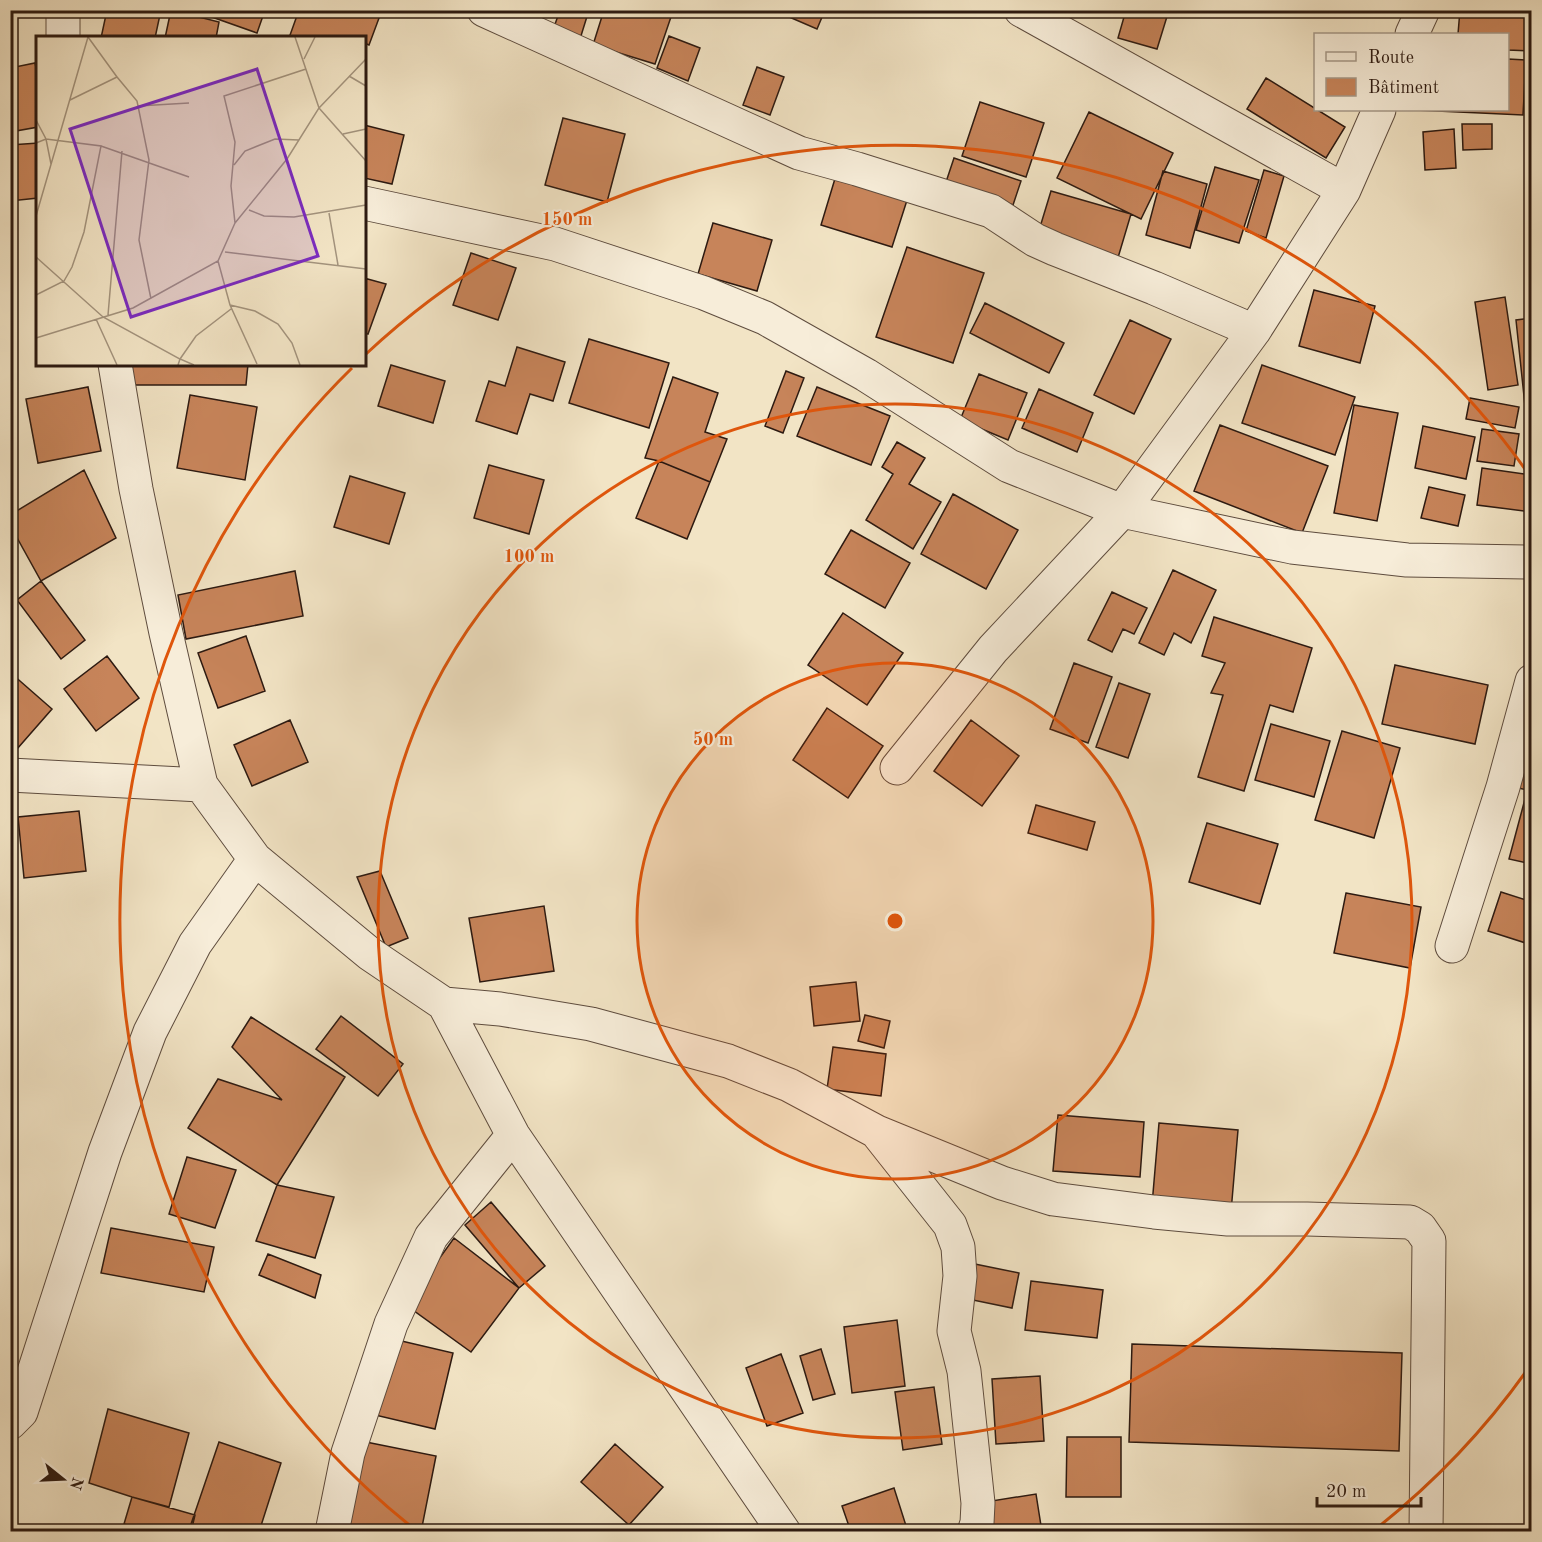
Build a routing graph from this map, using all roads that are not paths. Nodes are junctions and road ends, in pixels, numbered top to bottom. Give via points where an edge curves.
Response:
1 (63, 10) edge
2 (484, 10) edge
3 (1021, 10) edge
4 (1423, 10) edge
5 (1412, 33) edge
6 (63, 36) edge
7 (1379, 111) edge
8 (1344, 190) junction
9 (366, 203) edge
10 (1254, 331) junction
11 (115, 366) edge
12 (1122, 511) junction
13 (1532, 562) edge
14 (1532, 681) edge
15 (897, 768) dead end
16 (10, 776) edge
17 (201, 785) junction
18 (255, 859) junction
19 (1452, 946) dead end
20 (444, 1004) junction
21 (877, 1132) junction
22 (513, 1135) junction
23 (10, 1423) edge
24 (332, 1532) edge
25 (784, 1532) edge
26 (974, 1532) edge
27 (1426, 1532) edge

1 - 6 street
2 - 10 street via 799,153 991,211 1035,240
3 - 8 street
4 - 5 street
7 - 8 street
8 - 10 street
9 - 12 street via 555,244 704,293 765,318 866,375 1009,466
10 - 12 street
11 - 17 street via 138,500
12 - 13 street via 1292,546 1407,560
12 - 15 street via 993,649
14 - 19 street
16 - 17 street
17 - 18 street
18 - 20 street via 370,954
18 - 23 street via 195,944 150,1032 105,1152 21,1412
20 - 21 street via 591,1024 728,1061 789,1085
20 - 22 street
21 - 26 street via 950,1225 958,1247 960,1276 954,1331 964,1371 978,1503
21 - 27 street via 1002,1183 1053,1198 1228,1219 1410,1222 1420,1228 1429,1241
22 - 24 street via 431,1237 391,1323 348,1453
22 - 25 street

